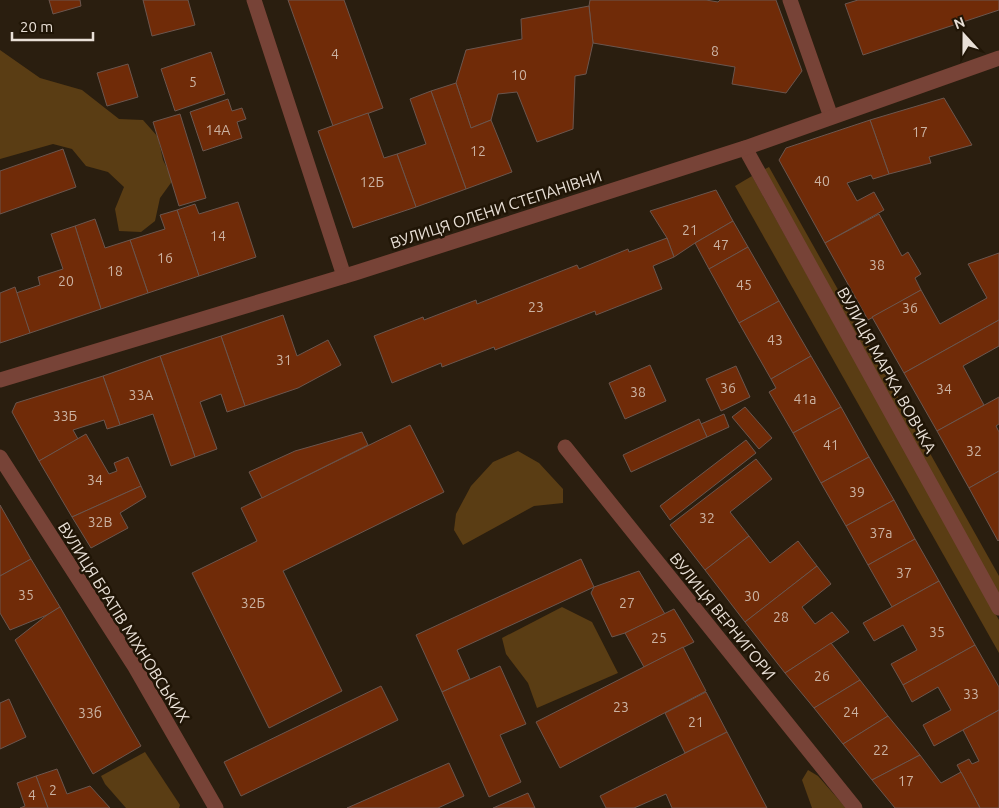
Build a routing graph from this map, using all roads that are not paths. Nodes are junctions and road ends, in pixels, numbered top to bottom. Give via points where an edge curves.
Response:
1 (254, 0) edge
2 (790, 0) edge
3 (999, 58) edge
4 (832, 118) junction
5 (745, 148) junction
6 (344, 276) junction
7 (0, 380) edge
8 (565, 447) dead end
9 (0, 457) edge
10 (999, 608) edge
11 (216, 808) edge
12 (855, 808) edge

1 - 6 street
2 - 4 street
3 - 4 street, ВУЛИЦЯ ОЛЕНИ СТЕПАНІВНИ
4 - 5 street, ВУЛИЦЯ ОЛЕНИ СТЕПАНІВНИ
5 - 6 street, ВУЛИЦЯ ОЛЕНИ СТЕПАНІВНИ
5 - 10 street, ВУЛИЦЯ МАРКА ВОВЧКА
6 - 7 street, ВУЛИЦЯ ОЛЕНИ СТЕПАНІВНИ
8 - 12 street, ВУЛИЦЯ ВЕРНИГОРИ
9 - 11 street, ВУЛИЦЯ БРАТІВ МІХНОВСЬКИХ via 135,667

